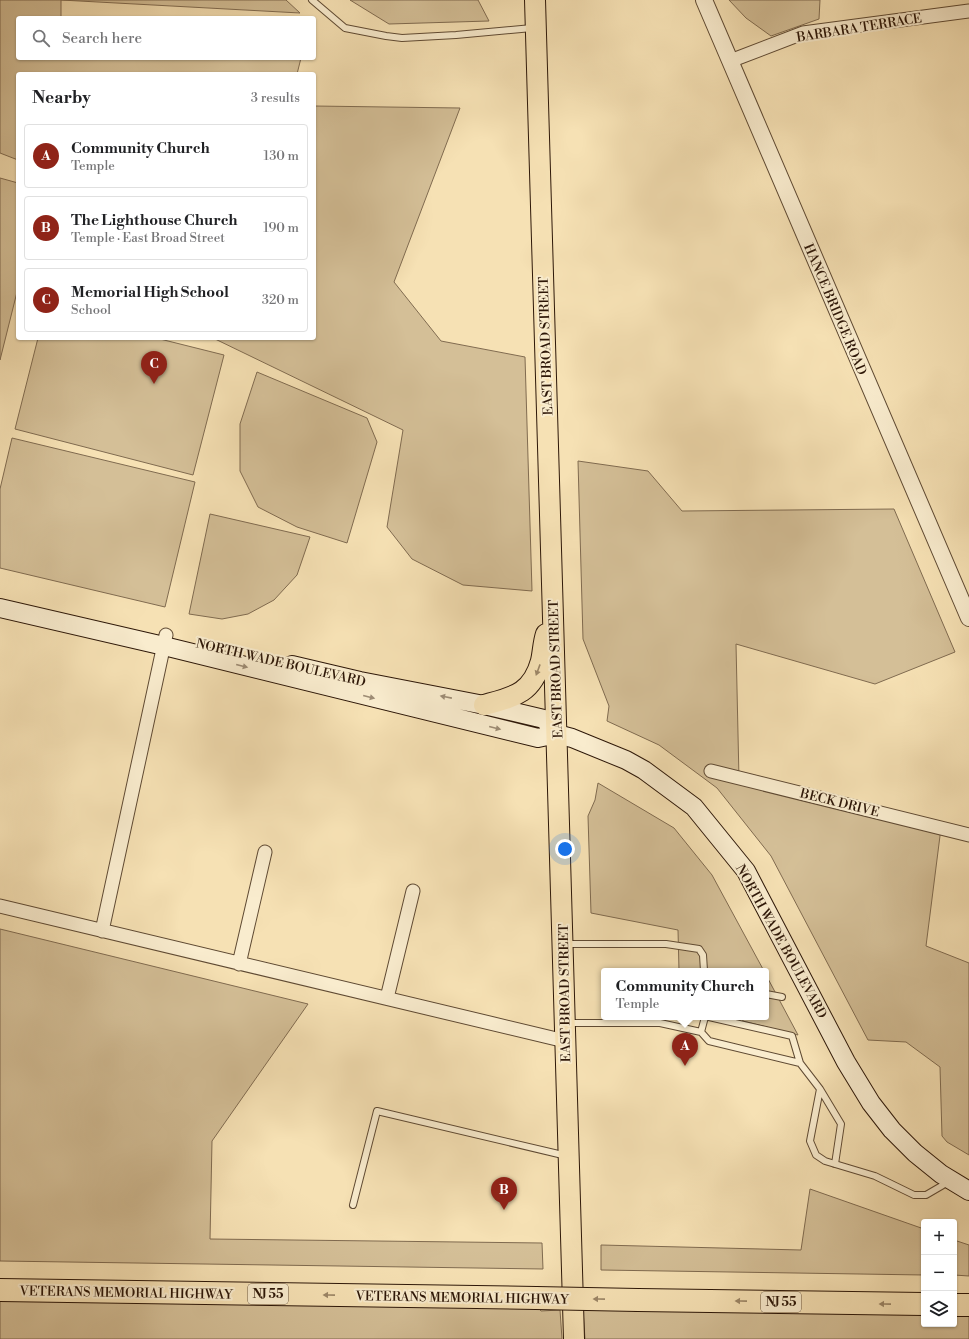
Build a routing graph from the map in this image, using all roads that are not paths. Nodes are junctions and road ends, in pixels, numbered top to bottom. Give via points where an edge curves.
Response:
1 (312, 0) edge
2 (535, 0) edge
3 (704, 0) edge
4 (969, 11) edge
5 (536, 27) junction
6 (730, 61) junction
7 (0, 596) edge
8 (553, 605) junction
9 (0, 608) edge
10 (969, 618) edge
11 (165, 641) junction
12 (484, 705) junction
13 (557, 734) junction
14 (711, 771) dead end
15 (969, 836) edge
16 (265, 852) dead end
17 (413, 891) dead end
18 (0, 906) edge
19 (102, 930) junction
20 (563, 944) junction
21 (240, 964) junction
22 (704, 968) edge
23 (769, 995) edge
24 (782, 997) dead end
25 (387, 998) junction
26 (704, 1020) edge
27 (722, 1020) edge
28 (565, 1032) junction
29 (701, 1032) junction
30 (800, 1063) junction
31 (820, 1089) junction
32 (568, 1157) junction
33 (835, 1164) junction
34 (951, 1180) junction
35 (969, 1191) edge
36 (353, 1205) dead end
37 (0, 1290) edge
38 (921, 1304) edge
39 (957, 1305) edge
40 (969, 1305) edge
41 (574, 1339) edge

1 - 5 lane via 344,28 402,38
2 - 5 main road, EAST BROAD STREET
3 - 6 street, HANCE BRIDGE ROAD
4 - 6 street, BARBARA TERRACE via 803,33
5 - 8 main road, EAST BROAD STREET
6 - 10 street, HANCE BRIDGE ROAD
7 - 11 main road, NORTH WADE BOULEVARD
8 -> 12 main road via 541,660 530,685 521,694
8 - 13 main road, EAST BROAD STREET
9 - 11 main road, NORTH WADE BOULEVARD
12 -> 11 main road, NORTH WADE BOULEVARD
11 -> 13 main road, NORTH WADE BOULEVARD via 538,738
11 - 19 street
12 - 13 main road, NORTH WADE BOULEVARD via 544,719
13 - 20 main road, EAST BROAD STREET
13 - 34 main road, NORTH WADE BOULEVARD via 626,760 644,770 694,807 746,871 846,1062 871,1103 892,1130 915,1153
14 - 15 street, BECK DRIVE
16 - 21 street
17 - 25 street
18 - 19 street
19 - 21 street
20 - 22 lane via 666,944 699,949 703,955
20 - 28 main road, EAST BROAD STREET
21 - 25 street
23 - 24 lane
25 - 28 street
26 - 29 lane
27 - 30 lane via 792,1036
28 - 29 lane via 660,1023
28 - 32 main road, EAST BROAD STREET
29 - 30 lane via 709,1040
30 - 31 lane
31 - 33 lane via 841,1124
31 - 33 lane via 810,1141 816,1155
32 - 36 lane via 377,1111
32 - 41 main road, EAST BROAD STREET
33 - 34 lane via 875,1176 914,1195 926,1195
34 - 35 main road, NORTH WADE BOULEVARD
38 -> 37 highway, VETERANS MEMORIAL HIGHWAY / NJ 55, bridge
39 - 40 highway

